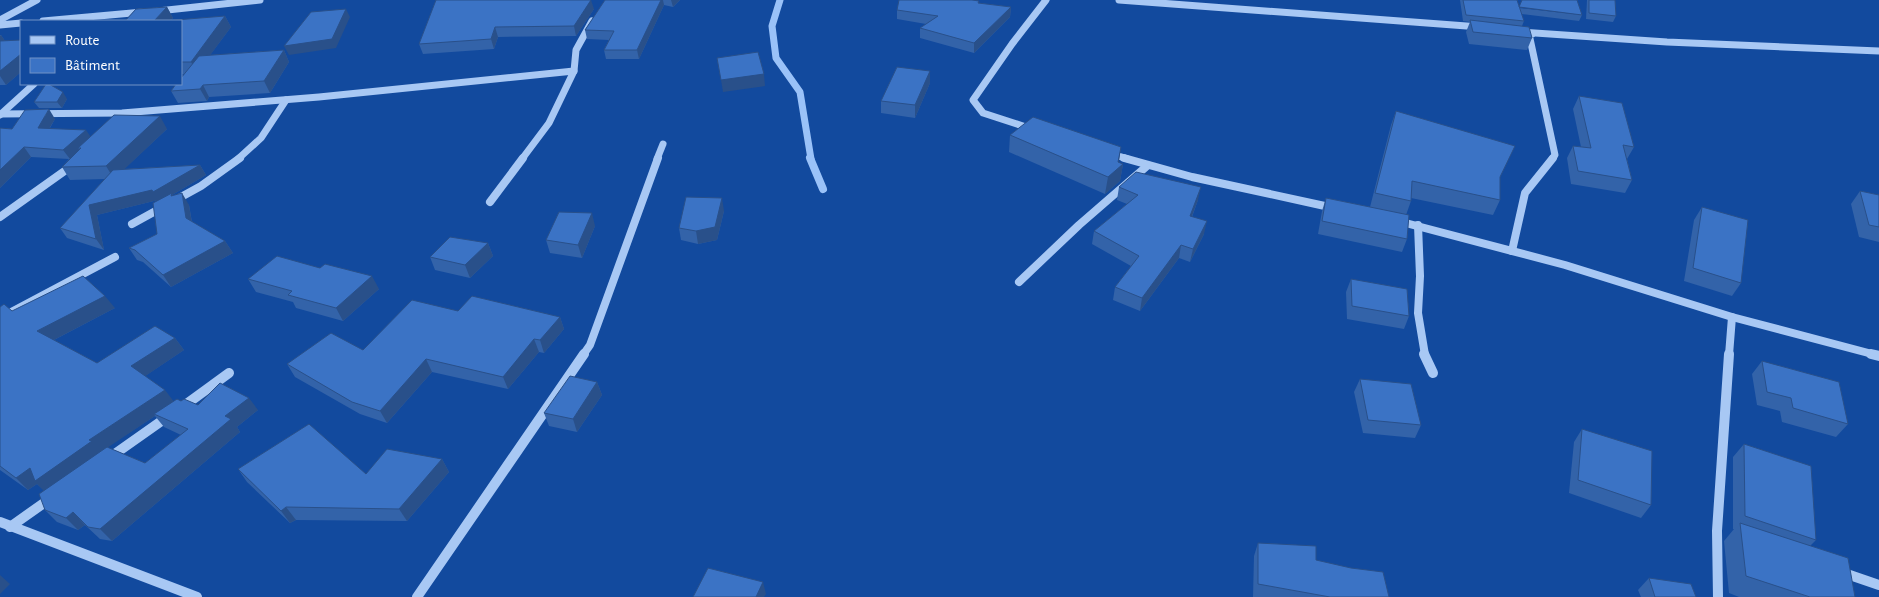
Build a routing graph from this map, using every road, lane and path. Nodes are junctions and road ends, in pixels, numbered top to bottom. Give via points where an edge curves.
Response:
1 (37, 0) edge
2 (260, 0) edge
3 (1046, 0) edge
4 (1118, 0) edge
5 (598, 11) edge
6 (110, 16) junction
7 (0, 20) edge
8 (56, 20) edge
9 (105, 20) edge
10 (20, 23) edge
11 (0, 25) edge
12 (1486, 28) edge
13 (1514, 31) edge
14 (1543, 34) junction
15 (1879, 51) edge
16 (574, 71) junction
17 (33, 85) edge
18 (286, 100) junction
19 (122, 113) junction
20 (0, 114) edge
21 (116, 120) edge
22 (1040, 131) edge
23 (664, 144) dead end
24 (1101, 150) edge
25 (78, 161) edge
26 (1147, 166) junction
27 (490, 202) dead end
28 (1341, 209) edge
29 (0, 217) edge
30 (1389, 219) edge
31 (132, 224) dead end
32 (1418, 225) junction
33 (1512, 251) junction
34 (115, 257) dead end
35 (1019, 282) dead end
36 (1732, 317) junction
37 (0, 318) edge
38 (1879, 356) edge
39 (230, 373) dead end
40 (1433, 373) dead end
41 (100, 464) edge
42 (59, 493) edge
43 (5, 524) edge
44 (1834, 570) edge
45 (1879, 585) edge
46 (197, 597) edge
47 (416, 597) edge
48 (1718, 597) edge

1 - 7 street
2 - 6 street
3 - 22 street via 973,100 983,113
4 - 12 street
5 - 16 street via 576,50
6 - 8 street
6 - 9 street
10 - 11 street
13 - 14 street
14 - 15 street
14 - 33 street via 1529,34 1555,155 1525,193
16 - 18 street
16 - 27 street via 549,123
17 - 20 street
18 - 19 street
18 - 31 street via 260,139 235,163
19 - 20 street
19 - 21 street
23 - 47 street via 590,345
24 - 26 street
25 - 29 street
26 - 28 street
26 - 35 street via 1078,225
30 - 32 street
32 - 33 street
32 - 40 street via 1418,313 1422,352
33 - 36 street
34 - 37 street
36 - 38 street
36 - 48 street
39 - 41 street
42 - 43 street
43 - 46 street
44 - 45 street

